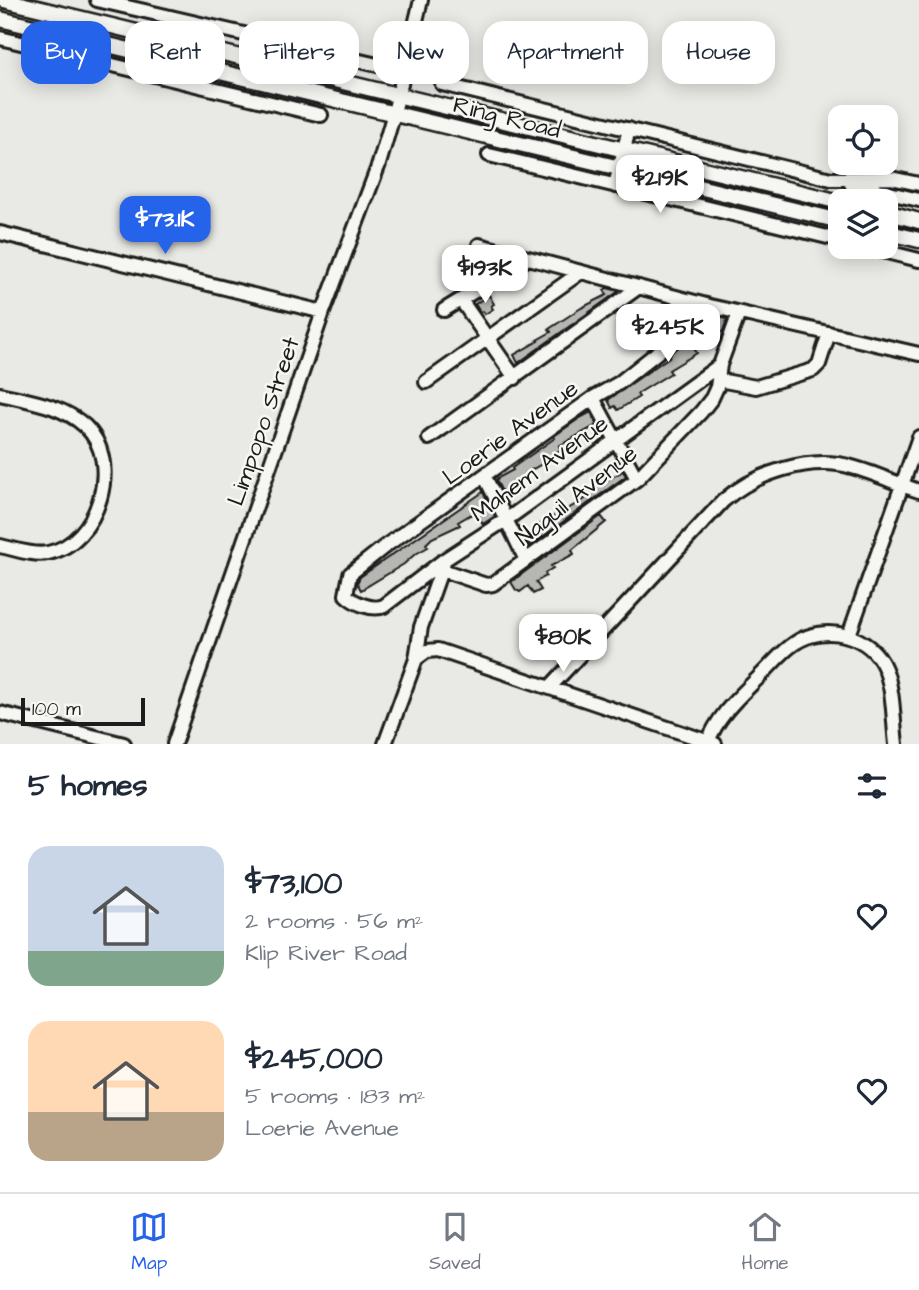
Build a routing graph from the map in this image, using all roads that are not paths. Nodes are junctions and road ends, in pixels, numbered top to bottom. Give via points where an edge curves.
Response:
1 (4, 0) edge
2 (97, 0) edge
3 (421, 0) edge
4 (173, 18) junction
5 (0, 19) edge
6 (172, 21) edge
7 (125, 30) edge
8 (0, 38) edge
9 (125, 49) edge
10 (225, 54) edge
11 (373, 64) edge
12 (125, 68) edge
13 (225, 73) edge
14 (193, 84) edge
15 (442, 84) dead end
16 (399, 95) junction
17 (394, 113) junction
18 (321, 115) dead end
19 (629, 129) junction
20 (623, 150) junction
21 (489, 155) dead end
22 (619, 167) junction
23 (831, 179) junction
24 (919, 184) edge
25 (615, 186) junction
26 (828, 198) edge
27 (919, 200) edge
28 (898, 215) edge
29 (828, 218) edge
30 (919, 220) edge
31 (0, 233) edge
32 (898, 235) edge
33 (828, 237) edge
34 (919, 240) edge
35 (478, 246) dead end
36 (898, 255) edge
37 (527, 259) junction
38 (919, 260) edge
39 (581, 272) junction
40 (639, 287) junction
41 (461, 300) junction
42 (703, 304) junction
43 (444, 310) dead end
44 (323, 312) junction
45 (739, 313) junction
46 (829, 333) junction
47 (488, 340) junction
48 (919, 354) edge
49 (720, 365) junction
50 (515, 377) junction
51 (719, 380) junction
52 (426, 382) dead end
53 (0, 394) edge
54 (593, 398) junction
55 (919, 437) edge
56 (429, 438) dead end
57 (616, 439) junction
58 (485, 477) junction
59 (637, 479) junction
60 (902, 485) junction
61 (919, 491) edge
62 (505, 521) junction
63 (0, 546) edge
64 (526, 560) junction
65 (443, 565) junction
66 (383, 606) joint
67 (849, 635) junction
68 (416, 659) junction
69 (550, 687) junction
70 (0, 713) edge
71 (710, 743) edge
72 (124, 744) edge
73 (174, 744) edge
74 (385, 744) edge
75 (896, 744) edge

1 - 7 main road, Ring Road
2 - 4 street
3 - 16 street, Limpopo Street
4 - 6 street
4 - 11 street
5 - 9 main road, Ring Road
8 - 12 street
10 - 16 main road, Ring Road
13 - 17 main road, Ring Road
14 - 18 street
15 - 19 street, Ring Road
16 - 17 street, Limpopo Street
16 - 20 main road, Ring Road
17 - 22 main road, Ring Road
17 - 44 street, Limpopo Street
19 - 20 street
19 - 23 street, Ring Road
20 - 22 street
20 - 26 main road, Ring Road
21 - 25 street, Ring Road
22 - 25 street
22 - 29 main road, Ring Road
23 - 24 street, Ring Road via 891,178
23 - 27 street, Ring Road
25 - 33 street, Ring Road
28 - 30 main road
31 - 44 street
32 - 34 main road
35 - 37 street
36 - 38 street
37 - 39 street
37 - 41 street
39 - 40 street
39 - 47 street
40 - 42 street
40 - 50 street
41 - 43 street
41 - 47 street
42 - 45 street
42 - 54 street, Loerie Avenue via 707,314
44 - 73 street, Limpopo Street
45 - 46 street
45 - 49 street, Naguil Avenue
46 - 48 street
46 - 51 street via 813,370 756,387
47 - 50 street
47 - 52 street
49 - 51 street, Naguil Avenue
49 - 57 street, Mahem Avenue
50 - 56 street
51 - 59 street, Naguil Avenue via 708,404
53 - 63 street via 56,408 83,424 94,438 103,475 98,506 76,538 44,554
54 - 57 street
54 - 58 street, Loerie Avenue
55 - 60 street
57 - 59 street
57 - 62 street, Mahem Avenue
58 - 62 street
58 - 66 street, Loerie Avenue via 350,574 345,589 348,597 375,608
59 - 64 street, Naguil Avenue
60 - 61 street
60 - 67 street
60 - 69 street via 851,467 823,463 749,483 723,501
62 - 64 street
62 - 65 street, Mahem Avenue
64 - 65 street, Naguil Avenue via 489,585
65 - 66 street, Mahem Avenue
65 - 68 street via 421,627
67 - 71 street via 816,634 789,647 726,709
67 - 75 street via 884,666
68 - 69 street via 427,650 438,650
68 - 74 street
69 - 71 street
70 - 72 street

